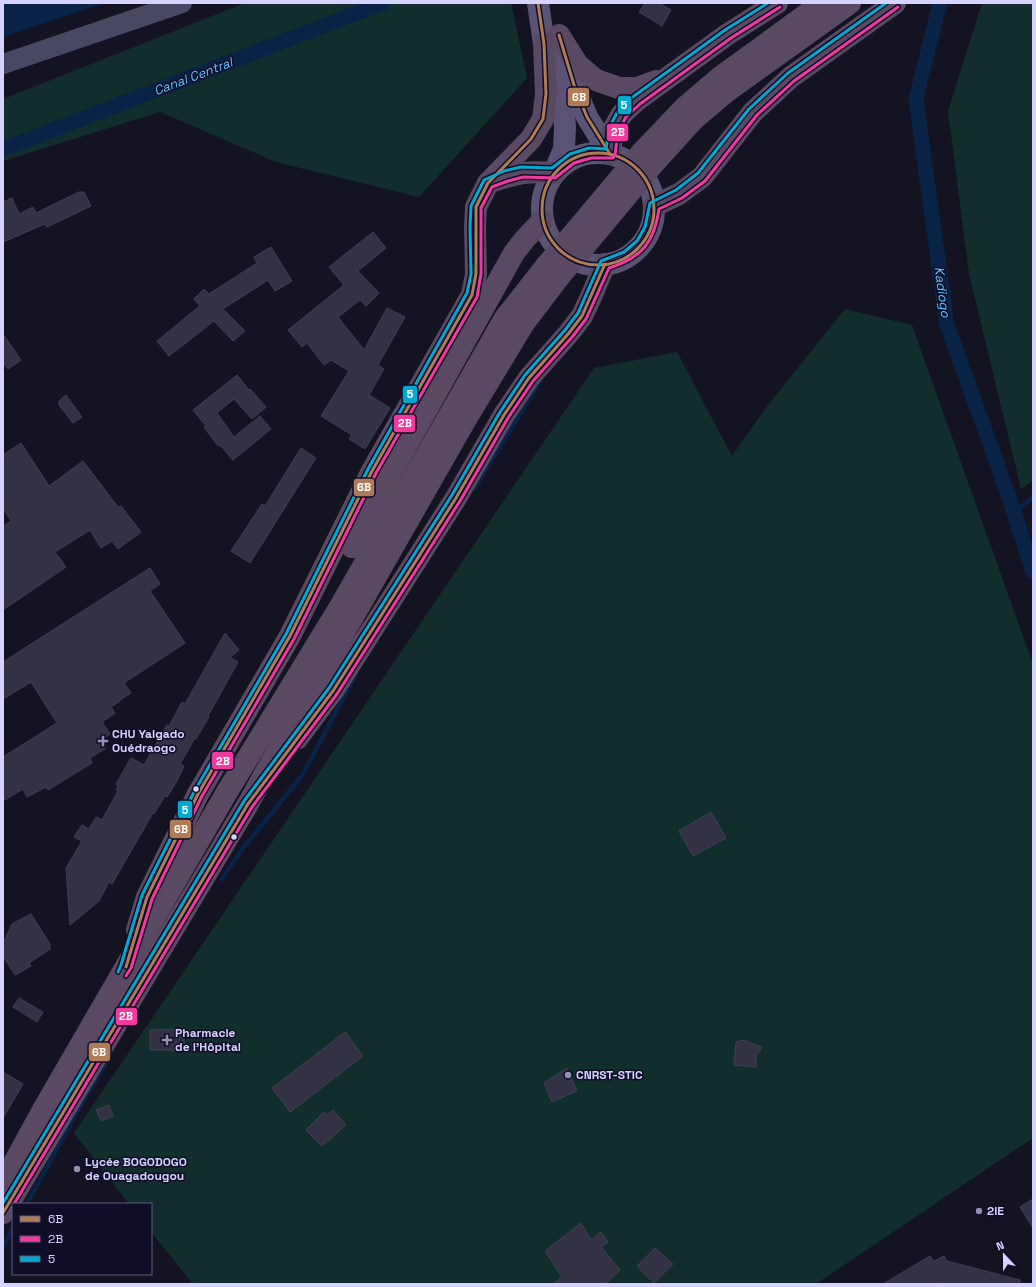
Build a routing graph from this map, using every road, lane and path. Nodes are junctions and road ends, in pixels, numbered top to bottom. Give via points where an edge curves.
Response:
1 (182, 3) edge
2 (538, 3) edge
3 (549, 3) edge
4 (777, 3) edge
5 (822, 3) edge
6 (850, 3) edge
7 (895, 3) edge
8 (551, 39) junction
9 (3, 64) edge
10 (686, 65) junction
11 (610, 154) junction
12 (648, 157) junction
13 (554, 173) junction
14 (488, 183) junction
15 (654, 206) junction
16 (542, 221) junction
17 (605, 264) junction
18 (553, 272) junction
19 (227, 792) junction
20 (248, 804) junction
21 (126, 967) junction
22 (3, 1182) edge
23 (3, 1213) edge

1 - 9 street
2 - 8 main road
3 - 8 main road
4 - 10 highway
5 - 12 highway via 719,78 685,107
6 - 12 highway via 726,92
7 - 15 highway via 791,77 753,112 702,177 679,194
8 - 10 highway via 596,80 619,88 637,88
8 - 11 main road via 587,117
8 - 13 main road via 565,128 564,149
8 - 14 highway via 543,119 531,138
10 - 11 highway via 622,114 613,130
11 - 13 main road via 590,153 572,159
11 - 15 main road via 635,167 645,178
12 - 18 highway, bridge
13 - 14 highway via 522,172
13 - 16 main road via 546,186 541,203
14 - 21 highway via 476,207 476,274 472,295 372,471 290,636 198,794 147,897
15 - 17 main road via 646,238 635,251 621,260
16 - 17 main road via 558,250 572,259 588,264
16 - 19 highway via 514,253 364,522
17 - 20 highway via 582,316 529,378 333,691
18 - 19 highway via 505,318 341,605
18 - 20 highway via 466,419
19 - 21 highway
20 - 23 highway
21 - 22 highway

